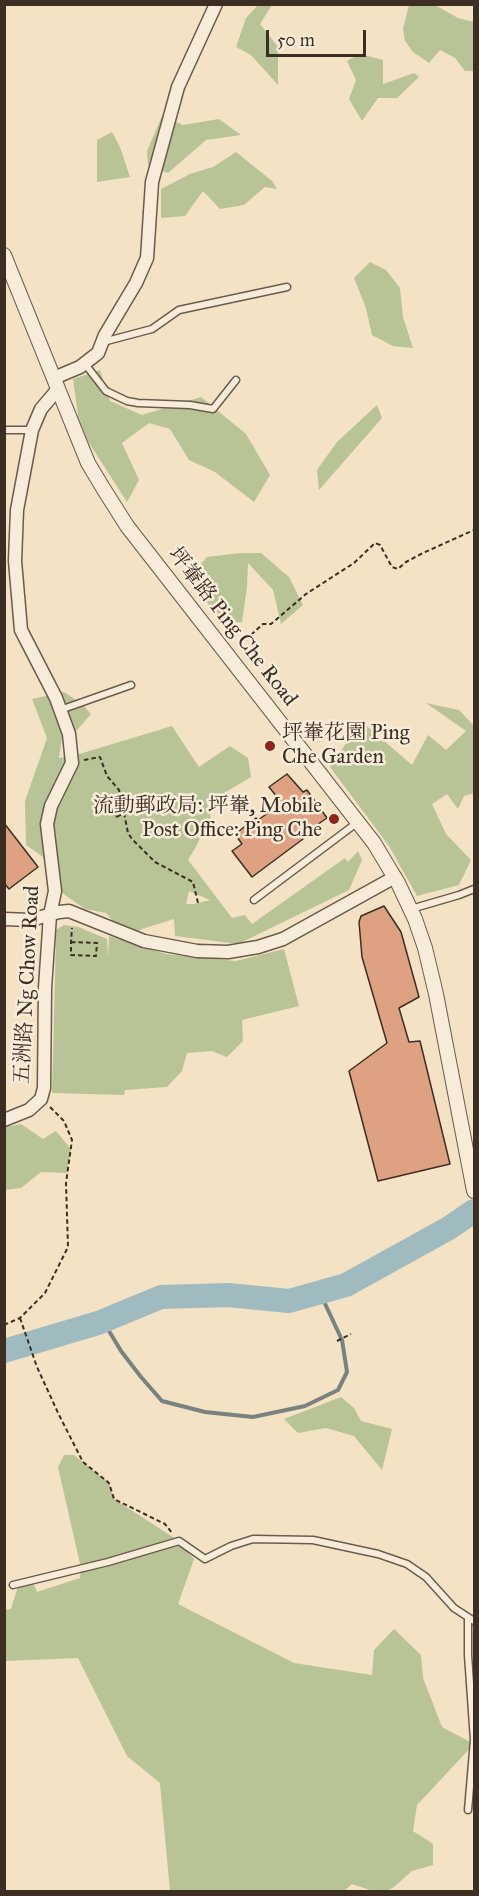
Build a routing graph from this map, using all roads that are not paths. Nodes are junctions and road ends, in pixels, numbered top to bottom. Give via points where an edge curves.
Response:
1 (216, 4) edge
2 (4, 255) edge
3 (287, 287) dead end
4 (102, 342) junction
5 (85, 364) junction
6 (236, 380) dead end
7 (56, 383) junction
8 (4, 430) edge
9 (32, 430) junction
10 (130, 685) dead end
11 (60, 710) junction
12 (358, 822) junction
13 (395, 877) junction
14 (474, 889) edge
15 (254, 900) dead end
16 (411, 909) junction
17 (50, 915) junction
18 (4, 919) edge
19 (4, 1120) edge
20 (474, 1188) edge
21 (13, 1585) dead end
22 (471, 1620) edge
23 (468, 1810) dead end

1 - 4 street via 178,87 152,182 147,258
2 - 7 street, 坪輋路 Ping Che Road
3 - 4 lane via 179,310 152,329
4 - 5 street via 98,353
5 - 6 lane via 106,391 138,404 213,409
5 - 7 street
7 - 9 street, 五洲路 Ng Chow Road
7 - 12 street, 坪輋路 Ping Che Road via 88,463 127,526
8 - 9 lane
9 - 11 street, 五洲路 Ng Chow Road via 15,523 18,616
10 - 11 lane
11 - 17 street, 五洲路 Ng Chow Road via 72,763 51,806 47,824 55,888
12 - 13 street, 坪輋路 Ping Che Road
12 - 15 lane
13 - 16 street, 坪輋路 Ping Che Road
13 - 17 street via 283,939 242,950 182,949 130,936 74,912
14 - 16 lane
16 - 20 street, 坪輋路 Ping Che Road via 436,994
17 - 18 street via 31,920
17 - 19 street, 五洲路 Ng Chow Road via 44,1088 41,1099 29,1110
21 - 22 lane via 180,1541 206,1559 253,1539 313,1540 395,1558 418,1571
22 - 23 lane via 468,1655 474,1740

